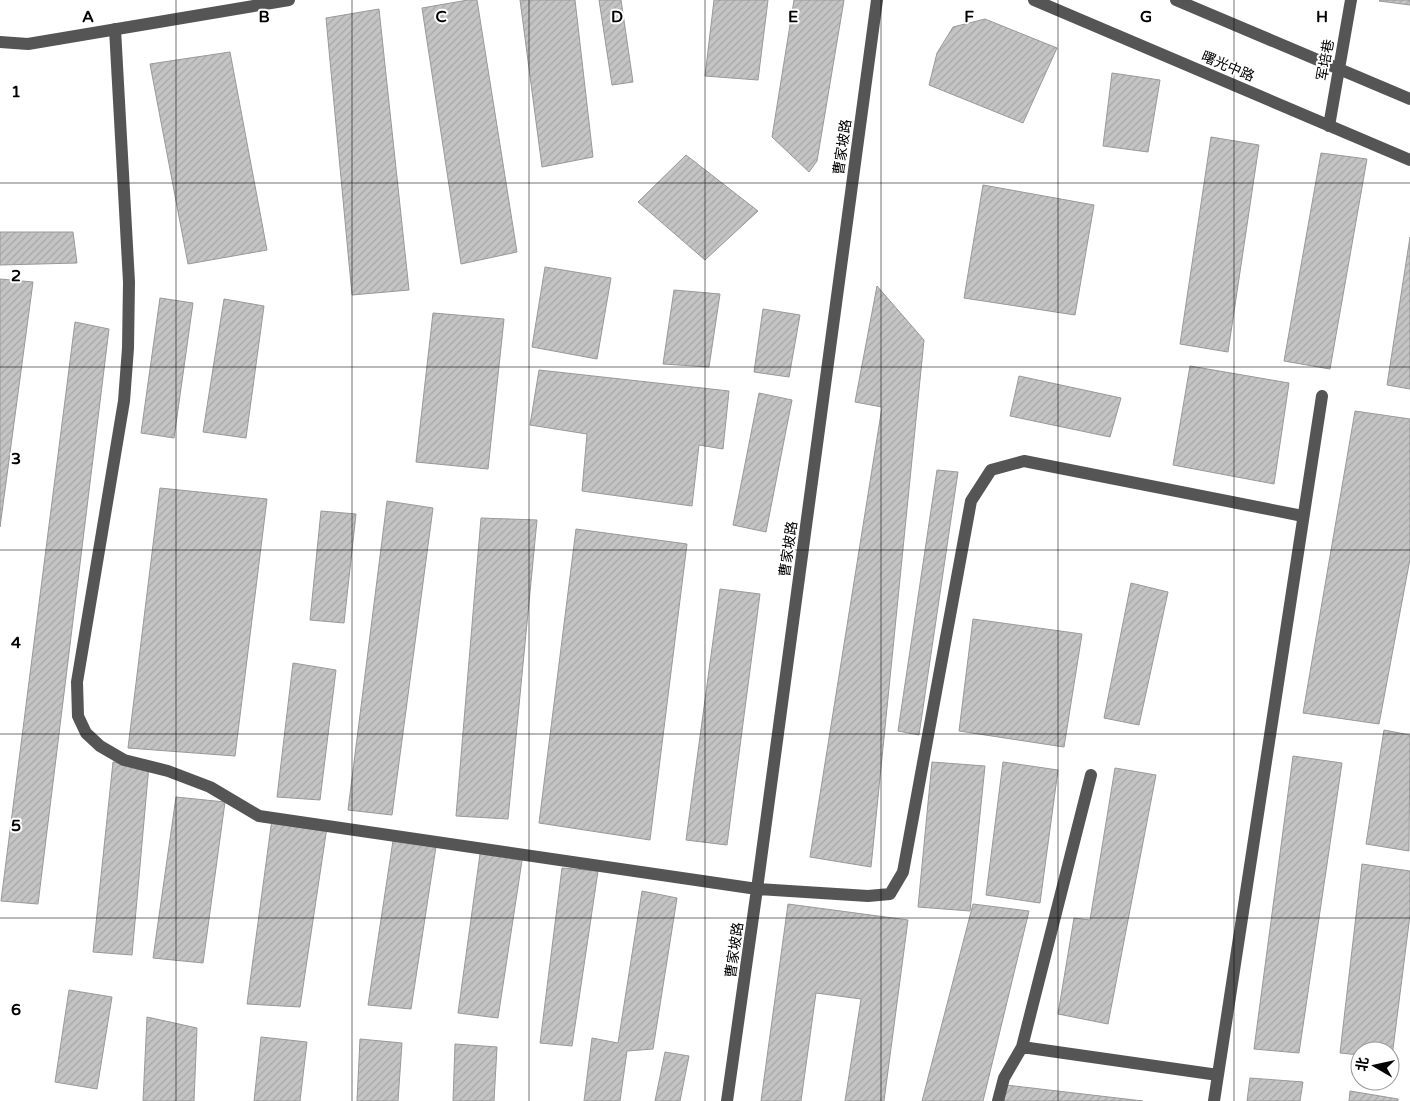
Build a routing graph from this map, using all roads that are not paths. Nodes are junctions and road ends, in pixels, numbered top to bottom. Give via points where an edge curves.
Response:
1 (289, 0) edge
2 (877, 0) edge
3 (1034, 0) edge
4 (1176, 0) edge
5 (1351, 0) edge
6 (115, 29) junction
7 (0, 42) edge
8 (1339, 69) junction
9 (1410, 99) edge
10 (1329, 126) junction
11 (1410, 160) edge
12 (1322, 396) dead end
13 (1303, 516) junction
14 (1091, 775) dead end
15 (757, 889) junction
16 (1022, 1047) junction
17 (1218, 1076) junction
18 (727, 1101) edge
19 (998, 1101) edge
20 (1214, 1101) edge

1 - 6 street
2 - 15 street, 曹家坡路
3 - 10 street, 曙光中路
4 - 8 street
5 - 8 street, 军培巷
6 - 7 street via 28,44
6 - 15 street via 129,282 128,348 124,401 77,682 78,716 86,733 124,760 168,771 210,787 259,816
8 - 9 street
8 - 10 street, 军培巷
10 - 11 street, 曙光中路
12 - 13 street
13 - 15 street via 1024,462 990,470 971,501 904,872 890,894 868,896
13 - 17 street
14 - 16 street
15 - 18 street, 曹家坡路
16 - 17 street
16 - 19 street via 1004,1078
17 - 20 street

